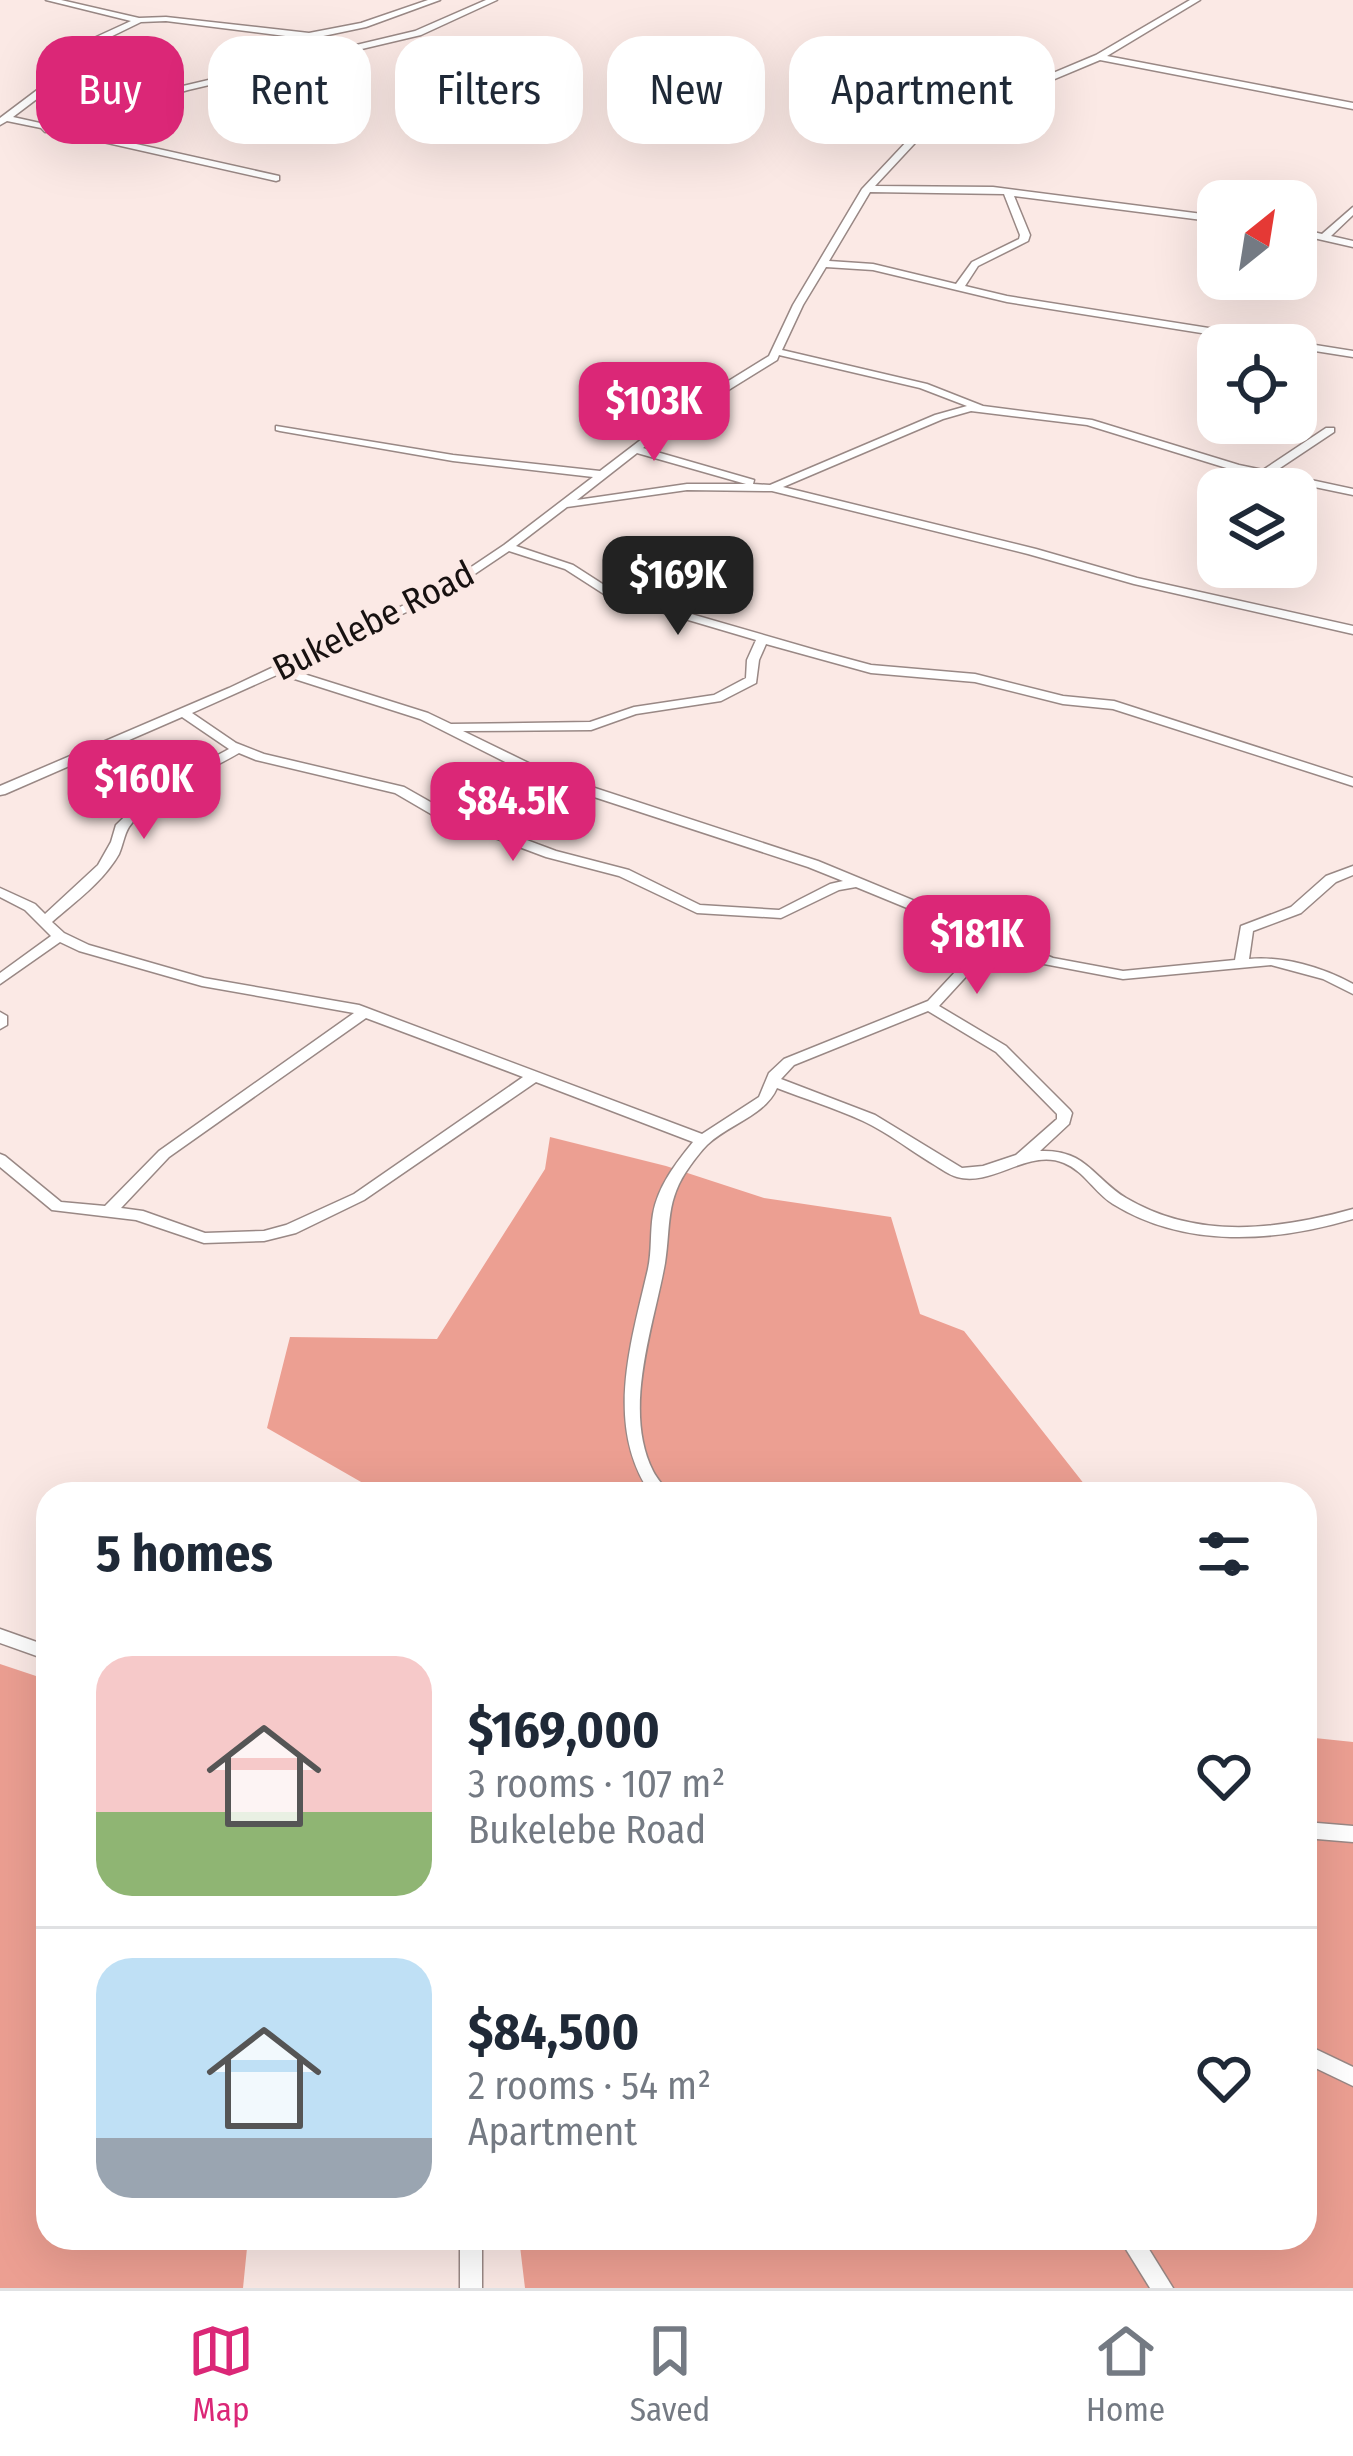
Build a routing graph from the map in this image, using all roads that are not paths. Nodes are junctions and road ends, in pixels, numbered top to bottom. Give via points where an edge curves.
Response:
1 (50, 0) edge
2 (436, 0) edge
3 (493, 0) edge
4 (1196, 0) edge
5 (412, 10) junction
6 (450, 16) junction
7 (139, 20) junction
8 (1099, 57) junction
9 (184, 89) edge
10 (1353, 106) edge
11 (3, 120) edge
12 (36, 127) edge
13 (115, 144) edge
14 (276, 178) dead end
15 (867, 189) junction
16 (1008, 192) junction
17 (1353, 210) edge
18 (1197, 216) edge
19 (1317, 234) edge
20 (1326, 236) junction
21 (1353, 244) edge
22 (825, 264) junction
23 (959, 287) junction
24 (779, 352) junction
25 (1353, 354) edge
26 (983, 408) junction
27 (280, 428) dead end
28 (1330, 430) dead end
29 (634, 449) junction
30 (1244, 468) edge
31 (1273, 468) edge
32 (600, 474) junction
33 (1317, 485) edge
34 (772, 488) junction
35 (1353, 492) edge
36 (561, 506) junction
37 (508, 547) junction
38 (1353, 630) edge
39 (764, 638) junction
40 (279, 670) junction
41 (182, 712) junction
42 (451, 727) junction
43 (238, 748) junction
44 (1353, 782) edge
45 (0, 791) edge
46 (1353, 870) edge
47 (859, 882) junction
48 (0, 892) edge
49 (46, 920) junction
50 (59, 936) junction
51 (992, 941) junction
52 (1242, 962) junction
53 (0, 980) edge
54 (1353, 990) edge
55 (930, 1006) junction
56 (364, 1012) junction
57 (0, 1016) edge
58 (0, 1025) edge
59 (532, 1078) junction
60 (773, 1081) junction
61 (703, 1140) junction
62 (0, 1159) edge
63 (1020, 1160) junction
64 (107, 1213) junction
65 (1353, 1214) edge
66 (650, 1482) edge
67 (0, 1636) edge
68 (36, 1649) edge
69 (1317, 1831) edge
70 (1353, 1834) edge
71 (1317, 2059) edge
72 (1353, 2078) edge
73 (471, 2250) edge
74 (1138, 2250) edge
75 (472, 2288) edge
76 (1162, 2288) edge

1 - 7 street
2 - 5 street
3 - 6 street
4 - 8 street
5 - 6 street
5 - 7 street via 296,36
6 - 9 street via 418,32
7 - 11 street via 97,40
8 - 10 street
8 - 15 street via 929,130
11 - 12 street
13 - 14 street
15 - 16 street
15 - 22 street
16 - 18 street
16 - 23 street via 1023,241 975,264
17 - 20 street
19 - 20 street
20 - 21 street
22 - 23 street
22 - 24 street
23 - 25 street
24 - 26 street
24 - 29 street, Bukelebe Road
26 - 30 street via 1088,422
26 - 34 street via 939,416
27 - 32 street
28 - 31 street
29 - 32 street, Bukelebe Road
29 - 34 street
32 - 36 street, Bukelebe Road
33 - 35 street
34 - 36 street via 687,487
34 - 38 street
36 - 37 street, Bukelebe Road
37 - 39 street via 569,567 611,594
37 - 40 street, Bukelebe Road via 443,590
39 - 42 street via 752,680 716,698 591,725
39 - 44 street via 867,668 975,678 1124,707
40 - 41 street, Bukelebe Road
40 - 42 street
41 - 43 street
41 - 45 street, Bukelebe Road
42 - 47 street via 544,776
43 - 47 street via 399,790 698,909 781,914
43 - 49 street via 156,794 121,828 119,846 101,868
46 - 52 street via 1296,910 1246,929
47 - 51 street
48 - 49 street
49 - 50 street
50 - 53 street
50 - 56 street via 202,982
51 - 52 street via 1116,975
51 - 55 street
52 - 54 street via 1300,966
55 - 60 street via 789,1062
55 - 63 street via 1001,1049 1065,1113
56 - 59 street
56 - 64 street via 164,1154
57 - 58 street
59 - 61 street
59 - 64 street via 359,1197 292,1229 205,1238
60 - 61 street via 765,1099
60 - 63 street via 870,1118 959,1173
61 - 66 street via 662,1204 632,1376 637,1443
62 - 64 street via 51,1204
63 - 65 street via 1072,1160 1129,1206 1206,1232 1306,1228
67 - 68 street
69 - 70 street
71 - 72 street
73 - 75 street
74 - 76 street

